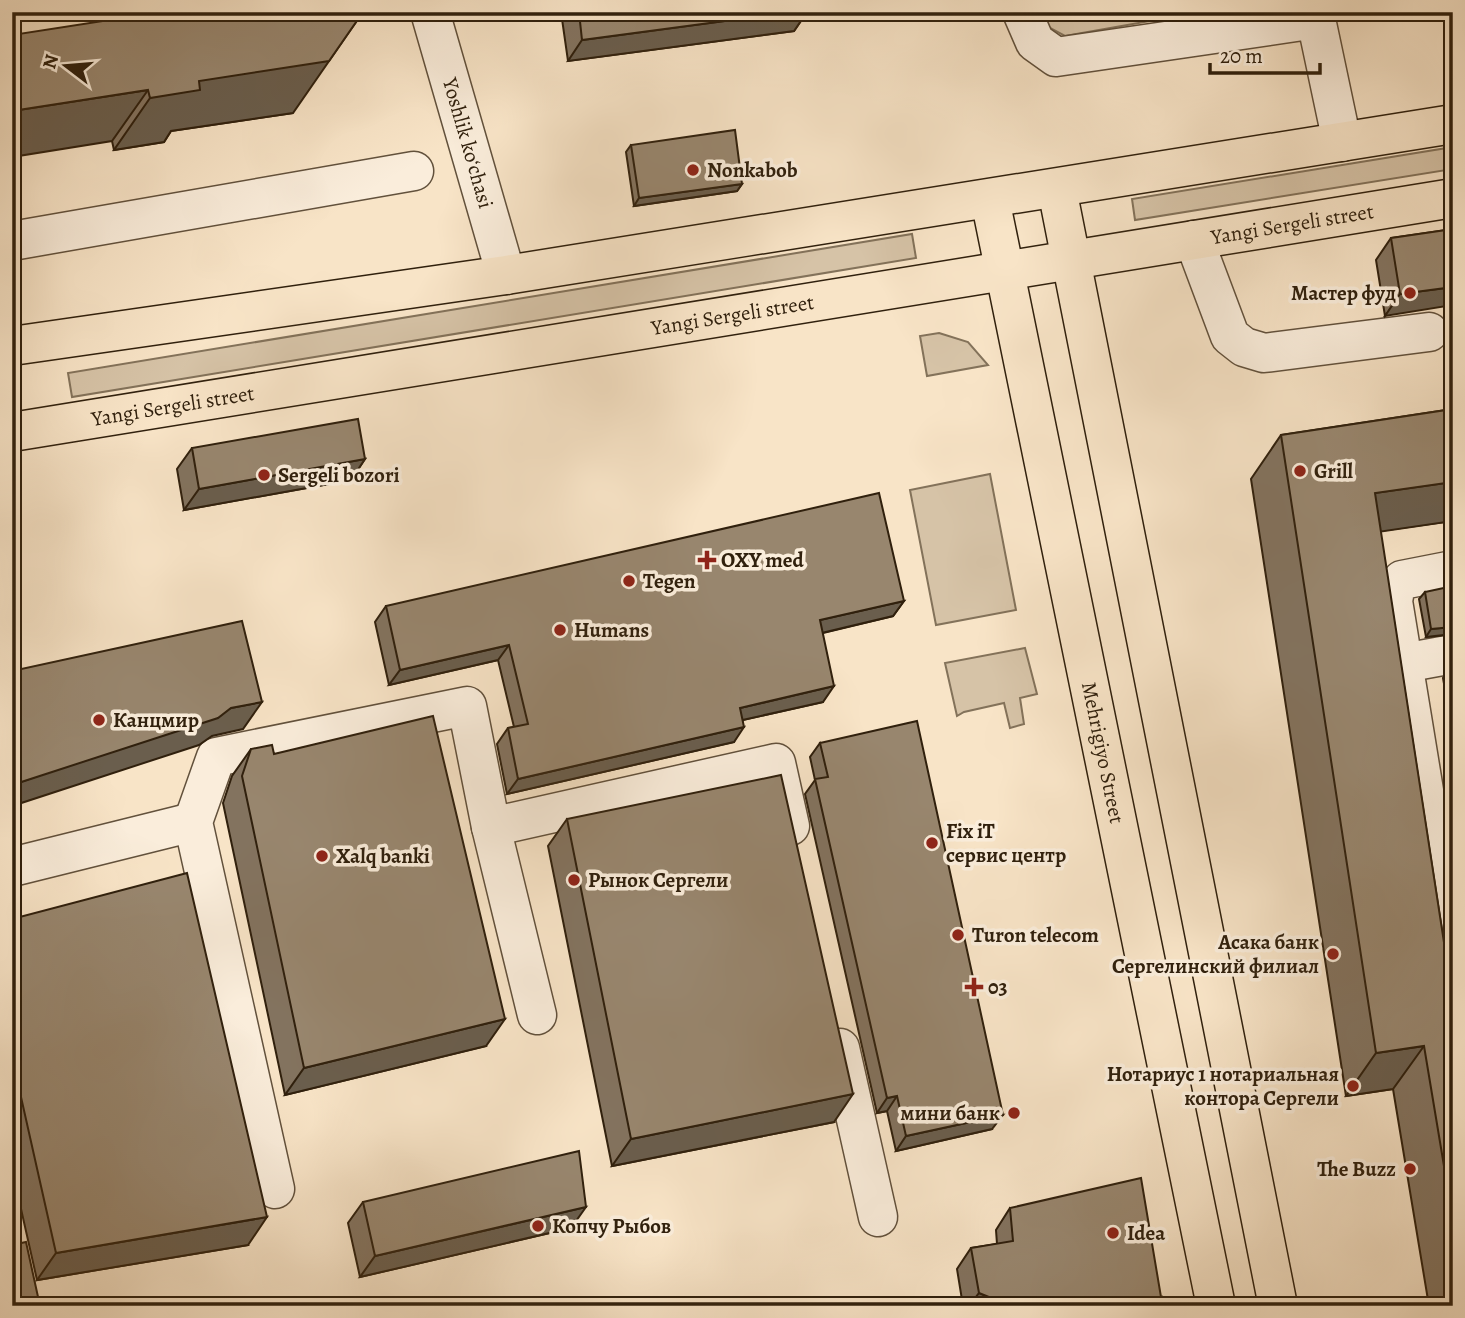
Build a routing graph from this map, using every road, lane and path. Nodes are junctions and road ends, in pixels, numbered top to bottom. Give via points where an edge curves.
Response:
1 (430, 12) edge
2 (1022, 12) edge
3 (1331, 16) edge
4 (1453, 124) edge
5 (1342, 142) junction
6 (414, 171) dead end
7 (1057, 189) junction
8 (1453, 198) edge
9 (990, 199) junction
10 (1194, 240) junction
11 (12, 241) edge
12 (1071, 260) junction
13 (1005, 271) junction
14 (506, 275) junction
15 (1429, 332) dead end
16 (12, 346) edge
17 (12, 432) edge
18 (1453, 570) edge
19 (1453, 654) edge
20 (1404, 663) junction
21 (193, 822) junction
22 (491, 827) junction
23 (797, 857) edge
24 (12, 867) edge
25 (1453, 968) edge
26 (537, 1015) dead end
27 (833, 1017) edge
28 (275, 1189) dead end
29 (877, 1217) dead end
30 (1216, 1306) edge
31 (1278, 1306) edge

1 - 14 street, Yoshlik koʻchasi
2 - 3 street via 1035,42 1056,57
3 - 5 street
4 - 5 main road
5 - 7 main road
6 - 11 street
7 - 9 main road
7 - 12 main road
8 - 10 main road, Yangi Sergeli street
9 - 13 main road, Mehrigiyo Street
9 - 14 main road
10 - 12 main road, Yangi Sergeli street
10 - 15 street via 1230,336 1244,347 1264,353
12 - 13 main road, Yangi Sergeli street
12 - 31 main road
13 - 17 main road, Yangi Sergeli street
13 - 30 main road, Mehrigiyo Street
14 - 16 main road
18 - 20 street via 1402,580 1395,590
19 - 20 street
20 - 25 street
21 - 22 street via 216,757 467,706
21 - 24 street
21 - 28 street
22 - 23 street via 776,763
22 - 26 street
27 - 29 street

